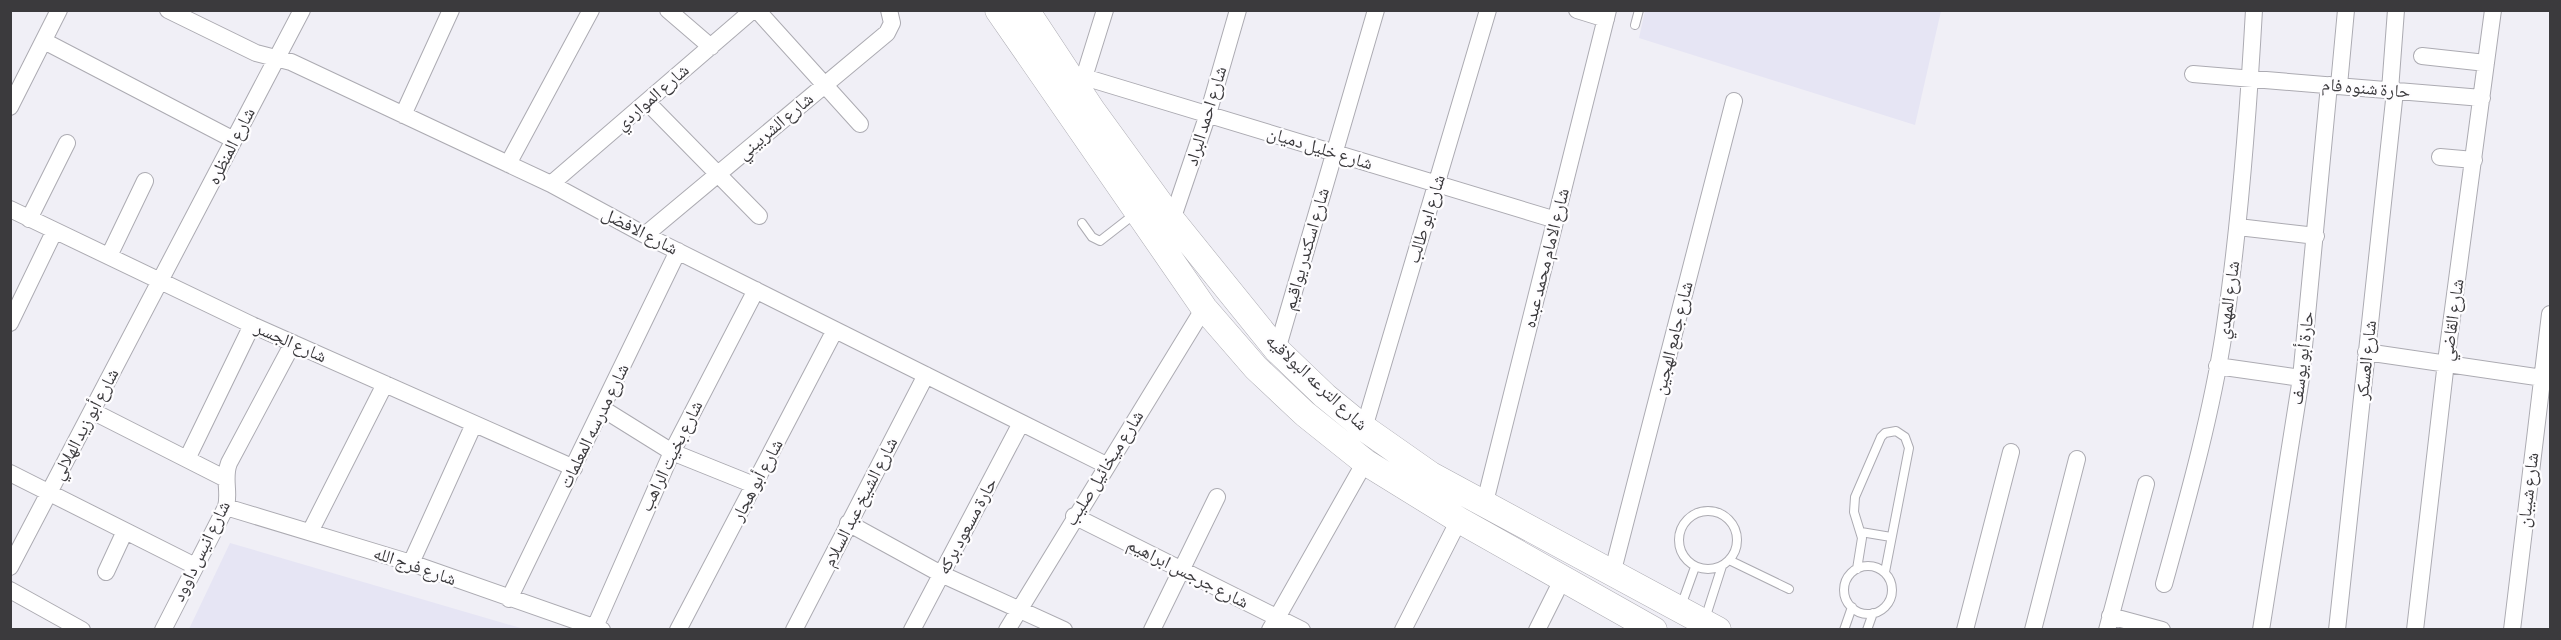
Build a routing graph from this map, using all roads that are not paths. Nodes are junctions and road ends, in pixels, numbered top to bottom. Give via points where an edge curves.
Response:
1 (59, 10) edge
2 (168, 10) edge
3 (302, 10) edge
4 (451, 10) edge
5 (591, 10) edge
6 (668, 10) edge
7 (755, 10) edge
8 (889, 10) edge
9 (998, 10) edge
10 (1026, 10) edge
11 (1105, 10) edge
12 (1238, 10) edge
13 (1376, 10) edge
14 (1488, 10) edge
15 (1577, 10) edge
16 (1639, 10) edge
17 (2254, 10) edge
18 (2346, 10) edge
19 (2396, 10) edge
20 (2493, 10) edge
21 (1607, 15) edge
22 (1635, 25) dead end
23 (44, 41) junction
24 (711, 47) junction
25 (2422, 56) dead end
26 (276, 58) junction
27 (2486, 63) junction
28 (2193, 74) dead end
29 (2250, 78) junction
30 (824, 85) junction
31 (2334, 85) junction
32 (2393, 90) junction
33 (2482, 98) junction
34 (1082, 100) junction
35 (1734, 101) dead end
36 (647, 102) junction
37 (10, 107) edge
38 (1208, 114) junction
39 (403, 115) junction
40 (861, 124) dead end
41 (234, 140) junction
42 (66, 143) dead end
43 (1335, 152) junction
44 (2439, 157) dead end
45 (2474, 160) junction
46 (508, 164) junction
47 (718, 175) junction
48 (146, 181) dead end
49 (551, 184) junction
50 (1436, 184) junction
51 (10, 209) edge
52 (1137, 213) junction
53 (759, 216) dead end
54 (29, 219) junction
55 (1172, 220) junction
56 (1556, 220) junction
57 (1082, 223) dead end
58 (2238, 227) junction
59 (54, 232) junction
60 (645, 235) junction
61 (2316, 236) junction
62 (678, 251) junction
63 (109, 256) junction
64 (161, 282) junction
65 (756, 290) junction
66 (1203, 308) junction
67 (2550, 315) edge
68 (10, 323) edge
69 (252, 325) junction
70 (835, 330) junction
71 (293, 343) junction
72 (1277, 350) junction
73 (2366, 352) junction
74 (2446, 362) junction
75 (2217, 366) junction
76 (926, 375) junction
77 (2301, 378) junction
78 (2546, 379) edge
79 (385, 384) junction
80 (603, 410) junction
81 (92, 411) junction
82 (1021, 423) junction
83 (474, 424) junction
84 (1364, 428) junction
85 (672, 452) junction
86 (2011, 452) dead end
87 (186, 459) junction
88 (2077, 459) dead end
89 (1365, 462) junction
90 (1106, 465) junction
91 (574, 468) junction
92 (10, 473) edge
93 (226, 479) junction
94 (2146, 484) dead end
95 (754, 485) junction
96 (49, 492) junction
97 (1217, 497) dead end
98 (1484, 506) junction
99 (226, 507) junction
100 (1074, 516) junction
101 (1459, 520) junction
102 (848, 523) junction
103 (125, 531) junction
104 (310, 532) junction
105 (1861, 532) junction
106 (1891, 537) junction
107 (411, 563) junction
108 (1726, 563) junction
109 (195, 566) junction
110 (10, 567) edge
111 (1695, 567) junction
112 (1182, 569) junction
113 (1857, 569) junction
114 (106, 572) dead end
115 (1885, 572) junction
116 (941, 574) junction
117 (1612, 574) junction
118 (1562, 580) junction
119 (2164, 584) dead end
120 (1789, 589) dead end
121 (10, 590) edge
122 (509, 599) junction
123 (1852, 607) junction
124 (1019, 610) junction
125 (1680, 610) junction
126 (1873, 613) junction
127 (1273, 623) edge
128 (2108, 623) edge
129 (1711, 626) edge
130 (599, 628) edge
131 (2151, 628) edge
132 (82, 630) edge
133 (163, 630) edge
134 (678, 630) edge
135 (794, 630) edge
136 (912, 630) edge
137 (1007, 630) edge
138 (1064, 630) edge
139 (1152, 630) edge
140 (1302, 630) edge
141 (1403, 630) edge
142 (1537, 630) edge
143 (1654, 630) edge
144 (1844, 630) edge
145 (1867, 630) edge
146 (1965, 630) edge
147 (2033, 630) edge
148 (2261, 630) edge
149 (2337, 630) edge
150 (2415, 630) edge
151 (2512, 630) edge

1 - 23 street
2 - 26 street, شارع الافضل via 246,49
3 - 26 street, شارع المنظره
4 - 39 street
5 - 46 street
6 - 24 street
7 - 24 street, شارع المواردي
7 - 30 street
8 - 30 street, شارع الشربيني via 892,23 887,33
9 - 34 main road, شارع الترعه البولاقيه
10 - 34 main road, شارع الترعه البولاقيه
11 - 34 street
12 - 38 street, شارع احمد البراد
13 - 43 street, شارع اسكندر يواقيم
14 - 50 street, شارع ابو طالب
15 - 21 street
16 - 22 lane
17 - 29 street, شارع المهدي
18 - 31 street, حارة أبو يوسف
19 - 32 street, شارع العسكر
20 - 27 street, شارع القاضي
21 - 56 street, شارع الامام محمد عبده
23 - 37 street
23 - 41 street
24 - 36 street, شارع المواردي
25 - 27 street
26 - 39 street, شارع الافضل
26 - 41 street, شارع المنظره
27 - 33 street, شارع القاضي
28 - 29 street, حارة شنوه فام
29 - 31 street, حارة شنوه فام
29 - 58 street, شارع المهدي
30 - 40 street
30 - 47 street, شارع الشربيني
31 - 32 street, حارة شنوه فام
31 - 61 street, حارة أبو يوسف
32 - 33 street, حارة شنوه فام
32 - 73 street, شارع العسكر
33 - 45 street, شارع القاضي
34 - 38 street, شارع خليل دميان
34 - 52 main road, شارع الترعه البولاقيه
34 - 55 main road, شارع الترعه البولاقيه
35 - 117 street, شارع جامع الهجين
36 - 47 street
36 - 49 street, شارع المواردي
38 - 43 street, شارع خليل دميان
38 - 55 street, شارع احمد البراد
39 - 46 street, شارع الافضل
41 - 64 street, شارع المنظره
42 - 54 street
43 - 50 street, شارع خليل دميان
43 - 72 street, شارع اسكندر يواقيم
44 - 45 street
45 - 74 street, شارع القاضي
46 - 49 street, شارع الافضل
47 - 53 street
47 - 60 street, شارع الشربيني
48 - 63 street
49 - 60 street, شارع الافضل
50 - 56 street, شارع خليل دميان
50 - 84 street, شارع ابو طالب
51 - 54 street, شارع الجسر
52 - 57 lane via 1100,241
52 - 66 main road, شارع الترعه البولاقيه
54 - 59 street, شارع الجسر
55 - 72 main road, شارع الترعه البولاقيه
56 - 98 street, شارع الامام محمد عبده
58 - 61 street
58 - 75 street, شارع المهدي
59 - 63 street, شارع الجسر
59 - 68 street
60 - 62 street, شارع الافضل
61 - 77 street, حارة أبو يوسف
62 - 65 street, شارع الافضل
62 - 80 street, شارع مدرسه المعلمات
63 - 64 street, شارع الجسر
64 - 69 street, شارع الجسر
64 - 81 street, شارع أبو زيد الهلالي
65 - 70 street, شارع الافضل
65 - 85 street, شارع بخيت الراهب
66 - 89 main road, شارع الترعه البولاقيه via 1256,368
66 - 90 street, شارع ميخائيل صليب
67 - 78 street, شارع شيبان
69 - 71 street, شارع الجسر
69 - 87 street
70 - 76 street, شارع الافضل
70 - 95 street, شارع أبو هجار
71 - 79 street, شارع الجسر
71 - 93 street, شارع انيس داوود via 229,463
72 - 84 main road, شارع الترعه البولاقيه
73 - 74 street
73 - 149 street, شارع العسكر
74 - 78 street
74 - 150 street, شارع القاضي
75 - 77 street
75 - 119 street, شارع المهدي via 2198,460
76 - 82 street, شارع الافضل
76 - 102 street, شارع الشيخ عبد السلام
77 - 148 street, حارة أبو يوسف
78 - 151 street, شارع شيبان
79 - 83 street, شارع الجسر
79 - 104 street
80 - 85 street
80 - 91 street, شارع مدرسه المعلمات
81 - 87 street
81 - 96 street, شارع أبو زيد الهلالي
82 - 90 street, شارع الافضل
82 - 116 street, حارة مسعود بركه
83 - 91 street, شارع الجسر
83 - 107 street
84 - 98 main road, شارع الترعه البولاقيه
85 - 95 street
85 - 130 street, شارع بخيت الراهب
86 - 146 street
87 - 93 street
88 - 147 street
89 - 101 main road, شارع الترعه البولاقيه
89 - 127 street
90 - 100 street, شارع ميخائيل صليب
91 - 122 street, شارع مدرسه المعلمات
92 - 96 street
93 - 99 street, شارع انيس داوود
94 - 128 street
95 - 134 street, شارع أبو هجار
96 - 103 street
96 - 110 street, شارع أبو زيد الهلالي
97 - 112 street
98 - 117 main road, شارع الترعه البولاقيه
99 - 104 street, شارع فرج الله
99 - 109 street, شارع انيس داوود
100 - 112 street, شارع جرجس ابراهيم
100 - 124 street, شارع ميخائيل صليب
101 - 118 main road, شارع الترعه البولاقيه
101 - 141 street
102 - 116 street
102 - 135 street, شارع الشيخ عبد السلام
103 - 109 street
103 - 114 street
104 - 107 street, شارع فرج الله
105 - 106 lane
105 - 106 lane via 1854,512 1857,489 1881,437 1896,431 1905,437 1909,448
105 - 113 lane
106 - 115 lane
107 - 122 street, شارع فرج الله
108 - 111 lane via 1713,569
108 - 111 lane via 1737,544 1734,526 1721,513 1703,511 1686,520 1679,536 1682,554
108 - 120 lane
108 - 129 lane
109 - 133 street, شارع انيس داوود
111 - 125 lane
112 - 127 street, شارع جرجس ابراهيم
112 - 139 street
113 - 115 lane via 1872,566
113 - 123 lane via 1845,586
115 - 126 lane via 1892,585 1890,600
116 - 124 street
116 - 136 street, حارة مسعود بركه
117 - 125 main road, شارع الترعه البولاقيه
118 - 142 street
118 - 143 main road, شارع الترعه البولاقيه
121 - 132 street
122 - 130 street, شارع فرج الله
123 - 126 lane
123 - 144 lane
124 - 137 street, شارع ميخائيل صليب
124 - 138 street
125 - 129 main road, شارع الترعه البولاقيه
126 - 145 lane
127 - 140 street, شارع جرجس ابراهيم
128 - 131 street

